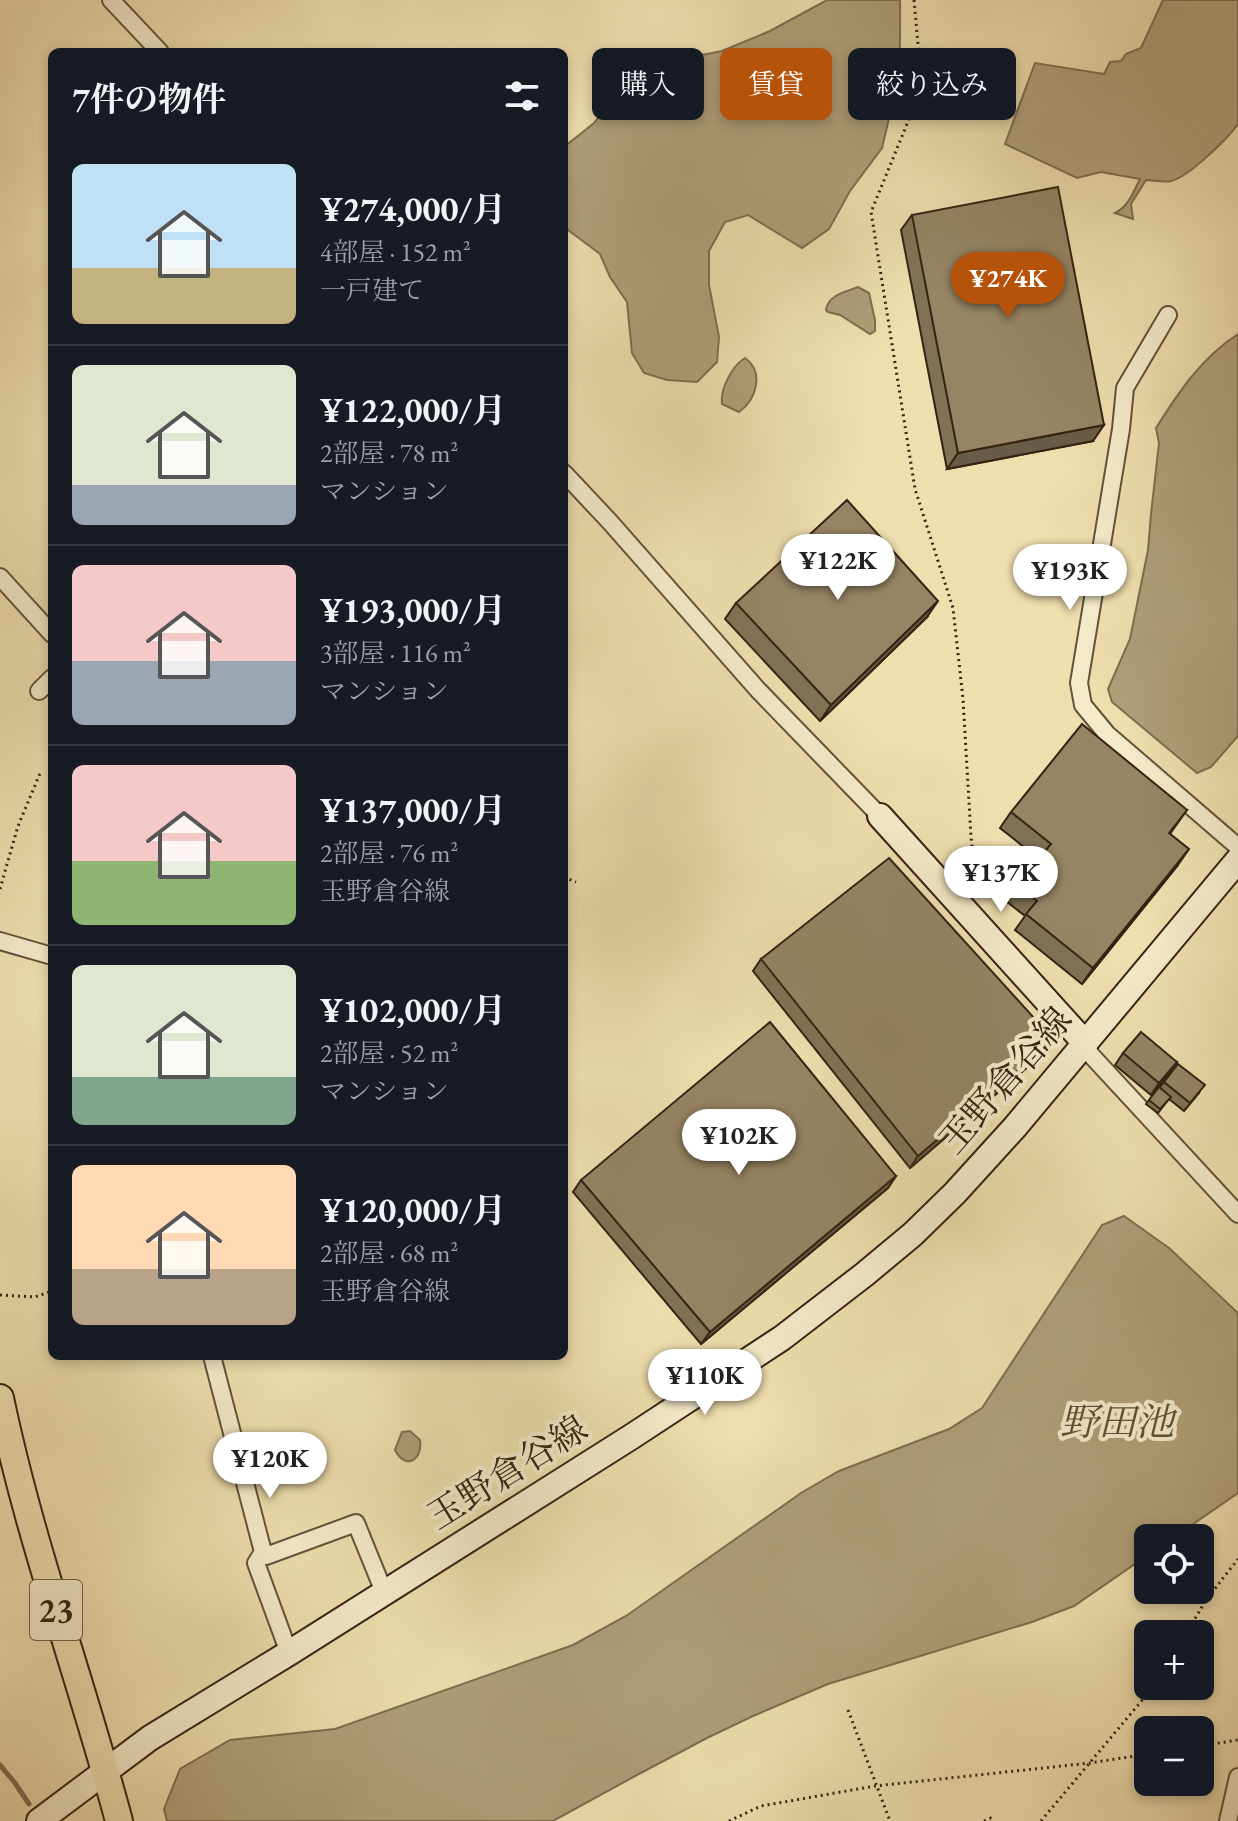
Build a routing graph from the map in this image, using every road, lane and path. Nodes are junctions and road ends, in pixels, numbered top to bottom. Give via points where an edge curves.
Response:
1 (111, 0) edge
2 (914, 0) edge
3 (156, 48) edge
4 (1168, 315) dead end
5 (568, 477) edge
6 (0, 577) edge
7 (48, 630) edge
8 (48, 682) edge
9 (39, 691) dead end
10 (41, 771) dead end
11 (880, 816) joint
12 (1238, 847) edge
13 (1238, 860) edge
14 (568, 879) edge
15 (576, 882) dead end
16 (0, 889) edge
17 (968, 914) junction
18 (0, 941) edge
19 (48, 955) edge
20 (1085, 1043) junction
21 (1238, 1214) edge
22 (48, 1292) edge
23 (0, 1295) edge
24 (213, 1360) edge
25 (0, 1398) edge
26 (261, 1555) junction
27 (1238, 1559) edge
28 (384, 1592) junction
29 (1194, 1620) edge
30 (289, 1653) junction
31 (1142, 1700) edge
32 (848, 1710) dead end
33 (1238, 1740) edge
34 (1214, 1744) edge
35 (1134, 1756) edge
36 (1090, 1763) junction
37 (106, 1771) junction
38 (1238, 1777) edge
39 (875, 1786) junction
40 (39, 1821) edge
41 (119, 1821) edge
42 (729, 1821) edge
43 (890, 1821) edge
44 (984, 1821) edge
45 (994, 1821) edge
46 (1041, 1821) edge
47 (1228, 1821) edge

1 - 3 street
2 - 17 path via 920,66 914,107 871,212 915,489 953,608 978,900
4 - 12 street via 1125,388 1079,683 1083,705 1107,734
5 - 11 street via 758,690
6 - 7 street
8 - 9 street
10 - 16 path
11 - 17 main road
13 - 20 main road, 玉野倉谷線
14 - 15 path
17 - 20 main road
18 - 19 street
20 - 21 street
20 - 28 main road, 玉野倉谷線 via 955,1193 865,1274 782,1338
22 - 23 path
24 - 26 street
25 - 37 main road, 23 via 47,1582
26 - 28 street via 356,1523
26 - 30 street via 256,1563
27 - 29 path
28 - 30 main road, 玉野倉谷線
30 - 37 main road, 玉野倉谷線
31 - 36 path
32 - 39 path
33 - 34 path
35 - 36 path
36 - 39 path
36 - 46 path
37 - 40 main road, 玉野倉谷線
37 - 41 main road, 23
38 - 47 street
39 - 42 path via 761,1806
39 - 43 path
44 - 45 path

